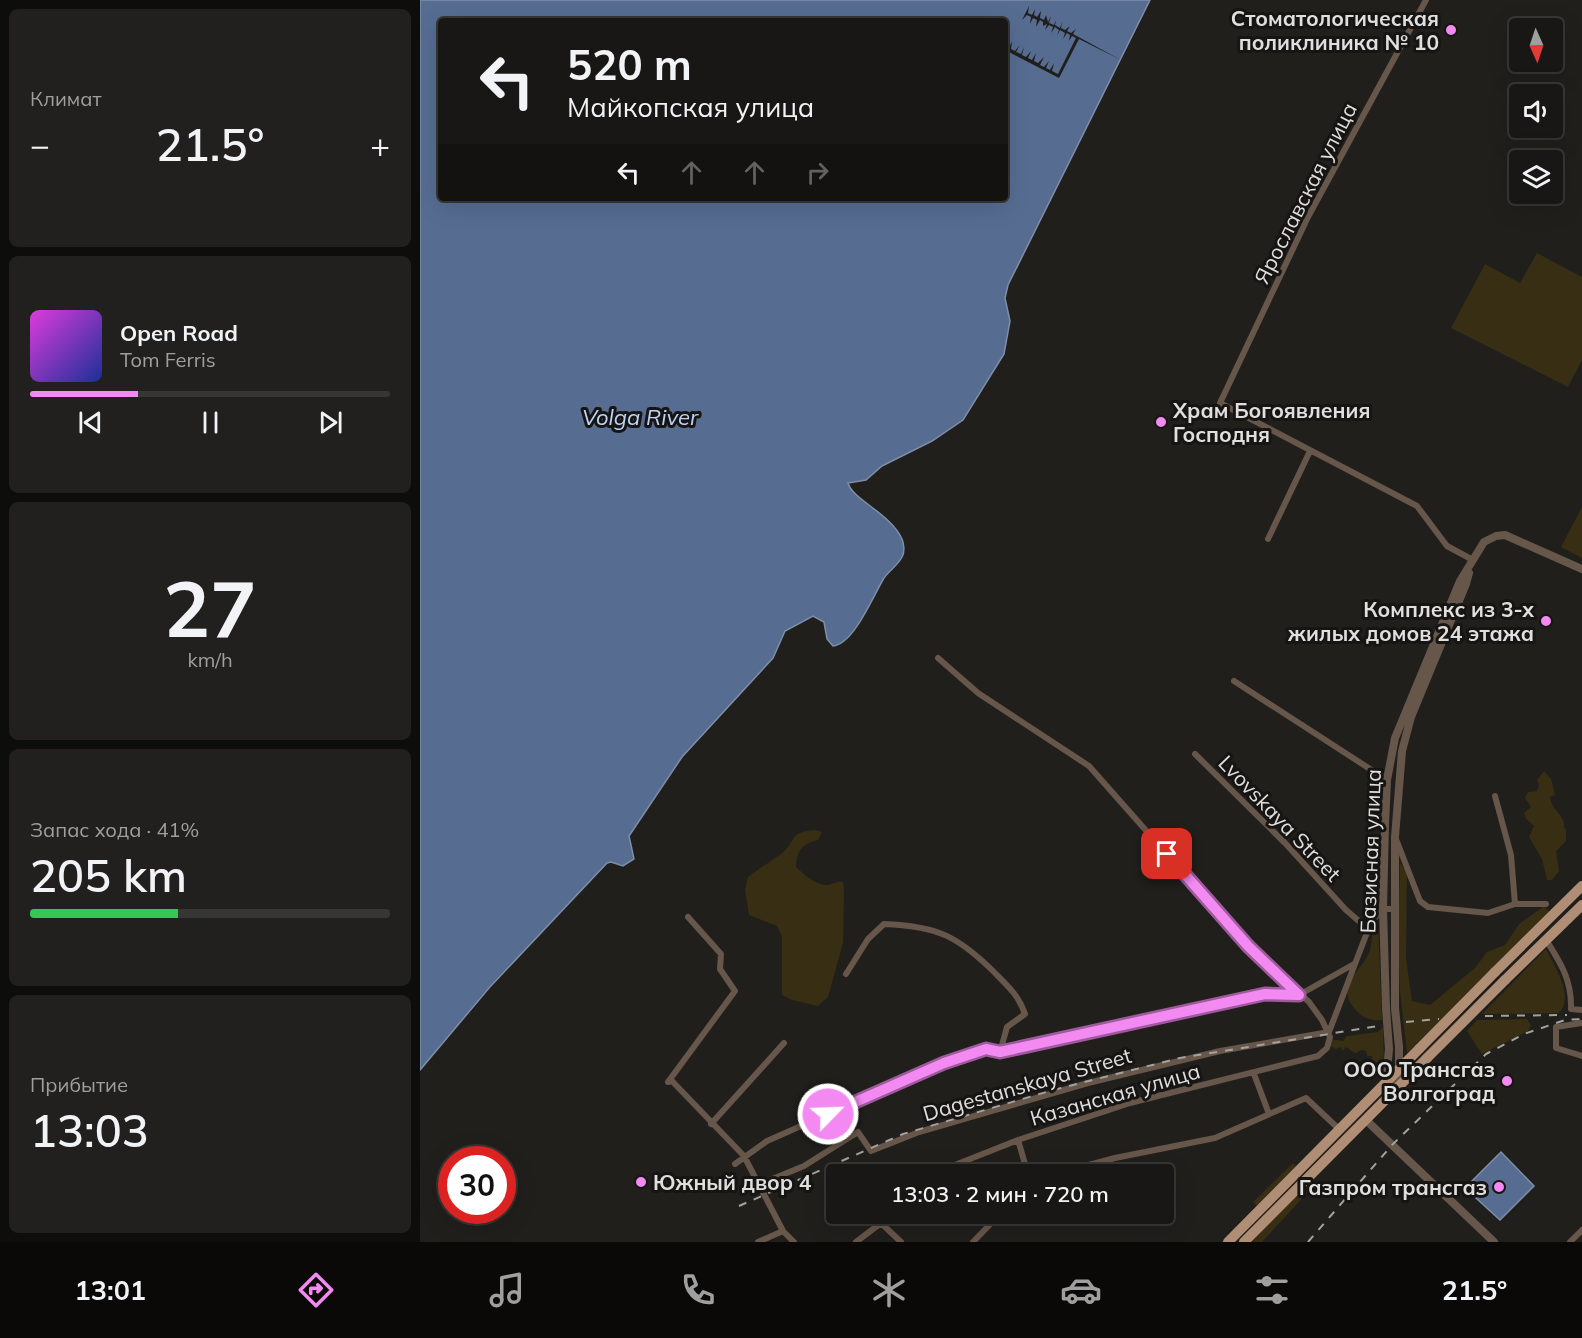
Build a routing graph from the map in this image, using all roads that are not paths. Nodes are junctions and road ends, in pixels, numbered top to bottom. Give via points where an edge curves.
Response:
1 (1426, 0) edge
2 (1310, 451) junction
3 (1268, 539) dead end
4 (1471, 564) junction
5 (1582, 569) edge
6 (938, 658) dead end
7 (1234, 681) dead end
8 (1195, 754) dead end
9 (1387, 780) junction
10 (1495, 796) dead end
11 (1395, 837) junction
12 (1582, 886) edge
13 (1515, 904) junction
14 (1546, 904) dead end
15 (1582, 904) edge
16 (1383, 909) junction
17 (1393, 909) junction
18 (688, 917) dead end
19 (1368, 929) junction
20 (1546, 940) junction
21 (1354, 964) junction
22 (846, 974) dead end
23 (1299, 995) junction
24 (1390, 1008) junction
25 (1582, 1010) edge
26 (1582, 1023) edge
27 (1329, 1032) junction
28 (784, 1043) dead end
29 (1399, 1050) junction
30 (1000, 1052) junction
31 (1582, 1056) edge
32 (1410, 1058) junction
33 (1254, 1074) junction
34 (1397, 1075) junction
35 (1386, 1092) junction
36 (1269, 1114) junction
37 (1366, 1121) junction
38 (711, 1124) junction
39 (1340, 1130) junction
40 (1018, 1140) junction
41 (744, 1156) junction
42 (735, 1164) dead end
43 (957, 1164) edge
44 (1025, 1164) edge
45 (1092, 1164) edge
46 (758, 1185) junction
47 (882, 1224) joint
48 (990, 1224) edge
49 (1582, 1230) edge
50 (783, 1231) junction
51 (758, 1242) edge
52 (794, 1242) edge
53 (856, 1242) edge
54 (901, 1242) edge
55 (973, 1242) edge
56 (1228, 1242) edge
57 (1244, 1242) edge
58 (1494, 1242) edge
59 (1570, 1242) edge

1 - 2 street, Ярославская улица via 1308,217 1220,403
2 - 3 street
2 - 4 street via 1417,506 1447,546
4 - 5 street, Базисная улица via 1484,542 1505,535
4 - 9 street, Базисная улица via 1404,711
4 - 11 street, Базисная улица via 1411,717 1402,751
6 - 23 street via 978,693 1089,766 1248,946
7 - 9 street
8 - 19 street, Lvovskaya Street
9 - 16 street, Базисная улица
10 - 13 street via 1511,855
11 - 13 street via 1420,901 1428,907 1488,913
11 - 17 street, Базисная улица
12 - 32 main road, bridge
13 - 14 street
15 - 20 main road
16 - 17 street
16 - 19 street, Казанская улица
16 - 24 street, Базисная улица
17 - 24 street, Базисная улица
18 - 38 street via 721,954 720,969 735,991 668,1082 672,1081
19 - 21 street, Казанская улица
20 - 25 street via 1570,982 1571,1009
20 - 34 main road, bridge via 1427,1058
21 - 23 street
21 - 27 street, Казанская улица
22 - 30 street via 868,939 884,924 917,925 945,934 981,957 1019,997 1025,1014 1007,1027
23 - 27 street via 1309,1002
23 - 30 street via 1265,994
24 - 29 street, bridge
24 - 34 street, bridge via 1389,1049
26 - 31 street via 1556,1027 1556,1048
27 - 33 street, Казанская улица via 1327,1048 1318,1056
27 - 46 street, Dagestanskaya Street via 1220,1051 1088,1083 919,1132 871,1151 858,1132 804,1166
28 - 38 street
29 - 32 street via 1403,1058
29 - 34 street
30 - 41 street via 986,1049 944,1063 767,1141
32 - 34 main road
33 - 36 street
33 - 40 street, Казанская улица via 1130,1103
34 - 35 main road
35 - 37 main road
35 - 39 main road
36 - 39 street via 1306,1098
36 - 45 street via 1215,1138
37 - 57 main road
37 - 58 street
38 - 41 street
39 - 56 main road
40 - 43 street, Казанская улица
40 - 44 street
41 - 42 street
41 - 46 street
46 - 50 street
47 - 53 street
47 - 54 street
48 - 55 street
49 - 59 street
50 - 51 street
50 - 52 street

